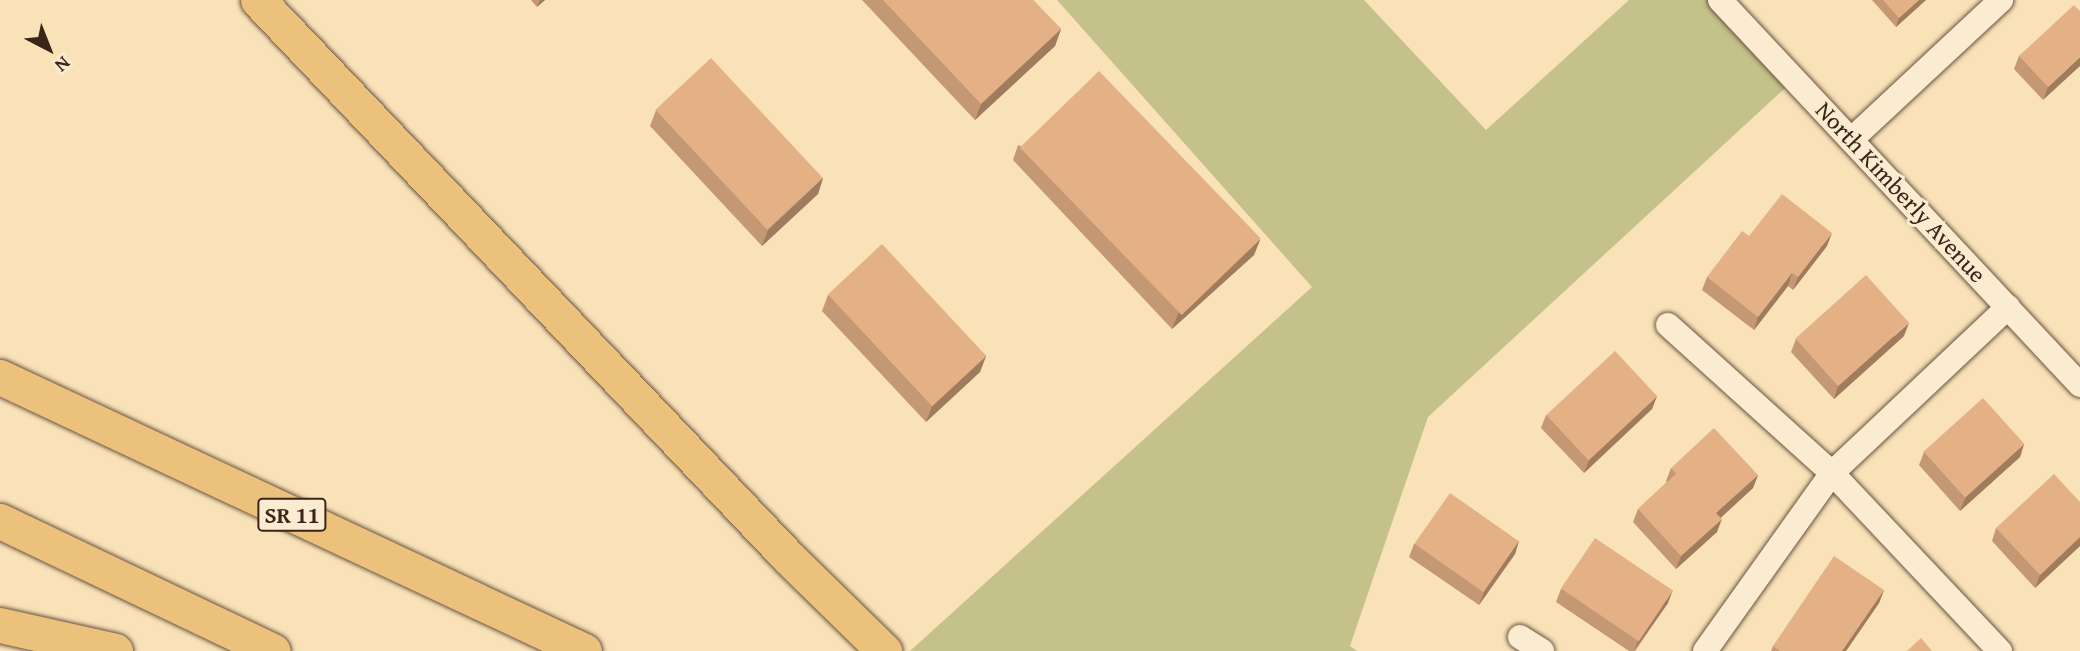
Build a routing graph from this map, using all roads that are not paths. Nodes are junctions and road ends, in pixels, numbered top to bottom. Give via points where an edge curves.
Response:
1 (258, 0) edge
2 (1720, 0) edge
3 (2001, 0) edge
4 (1852, 139) junction
5 (2008, 307) junction
6 (1668, 325) dead end
7 (0, 377) edge
8 (2080, 385) edge
9 (1832, 473) junction
10 (0, 521) edge
11 (0, 625) edge
12 (1520, 637) dead end
13 (115, 651) edge
14 (273, 651) edge
15 (584, 651) edge
16 (884, 651) edge
17 (1542, 651) edge
18 (1705, 651) edge
19 (2000, 651) edge

1 - 16 highway via 780,549
2 - 4 street, North Kimberly Avenue
3 - 4 street
4 - 5 street, North Kimberly Avenue
5 - 8 street, North Kimberly Avenue
5 - 9 street
6 - 9 street
7 - 15 highway, SR 11
9 - 18 street
9 - 19 street
10 - 14 highway
11 - 13 highway
12 - 17 street

